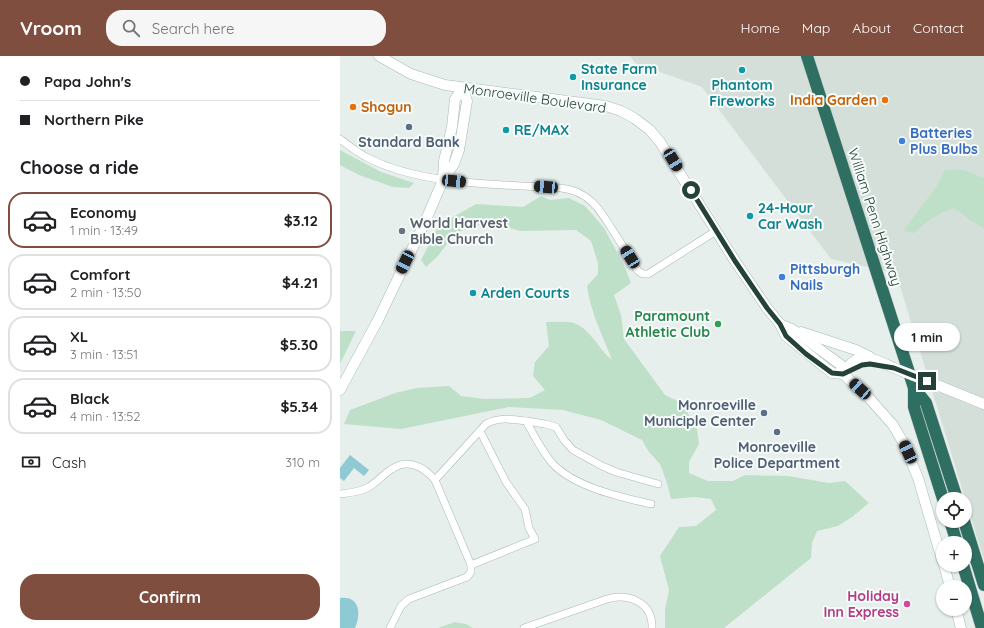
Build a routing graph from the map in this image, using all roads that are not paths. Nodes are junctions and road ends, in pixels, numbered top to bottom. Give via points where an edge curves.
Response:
1 (379, 56) edge
2 (807, 56) edge
3 (463, 88) junction
4 (340, 139) edge
5 (443, 180) junction
6 (716, 231) junction
7 (780, 324) junction
8 (792, 329) junction
9 (870, 357) junction
10 (894, 368) junction
11 (843, 374) junction
12 (914, 388) junction
13 (340, 390) edge
14 (984, 404) edge
15 (526, 421) junction
16 (480, 431) junction
17 (435, 480) junction
18 (658, 484) dead end
19 (942, 492) edge
20 (955, 492) edge
21 (340, 494) edge
22 (651, 504) dead end
23 (966, 528) edge
24 (936, 540) edge
25 (471, 565) junction
26 (965, 572) edge
27 (982, 575) edge
28 (967, 577) junction
29 (958, 616) edge
30 (390, 628) edge
31 (524, 628) edge
32 (652, 628) edge
33 (961, 628) edge
34 (982, 628) edge

1 - 3 main road, Monroeville Boulevard via 401,70 445,85
2 - 12 highway, William Penn Highway
3 - 5 main road via 467,101 458,150 454,164
3 - 6 main road, Monroeville Boulevard via 597,104 634,118 650,130 665,148
4 - 5 street via 378,163
5 - 6 street via 561,188 577,192 597,207 638,271 643,274 648,274
5 - 13 main road via 378,320
6 - 7 main road, Monroeville Boulevard
7 - 8 main road, Monroeville Boulevard
7 - 11 main road, Monroeville Boulevard via 786,336 806,354 832,373
8 - 9 main road
8 - 11 main road, Monroeville Boulevard via 841,365
9 - 10 main road
9 - 11 main road via 854,361
10 - 11 main road via 865,364
10 - 14 main road, bridge
11 - 24 main road, Monroeville Boulevard via 878,407 904,444 918,478
12 - 19 highway, William Penn Highway via 914,407
12 - 20 highway, William Penn Highway via 926,403
15 - 16 street via 495,420 486,424
15 - 18 street via 556,427 574,450 602,466
15 - 22 street via 549,458 564,472 603,492
16 - 17 street
16 - 25 street via 503,476 525,509 529,528 535,540
17 - 21 street via 419,466 406,464 392,468 367,488
17 - 25 street
23 - 27 highway
25 - 30 street via 471,572 467,577 409,598 401,606
26 - 28 highway
27 - 28 main road
28 - 34 highway
29 - 33 main road
31 - 32 street via 620,596 642,604 649,614

